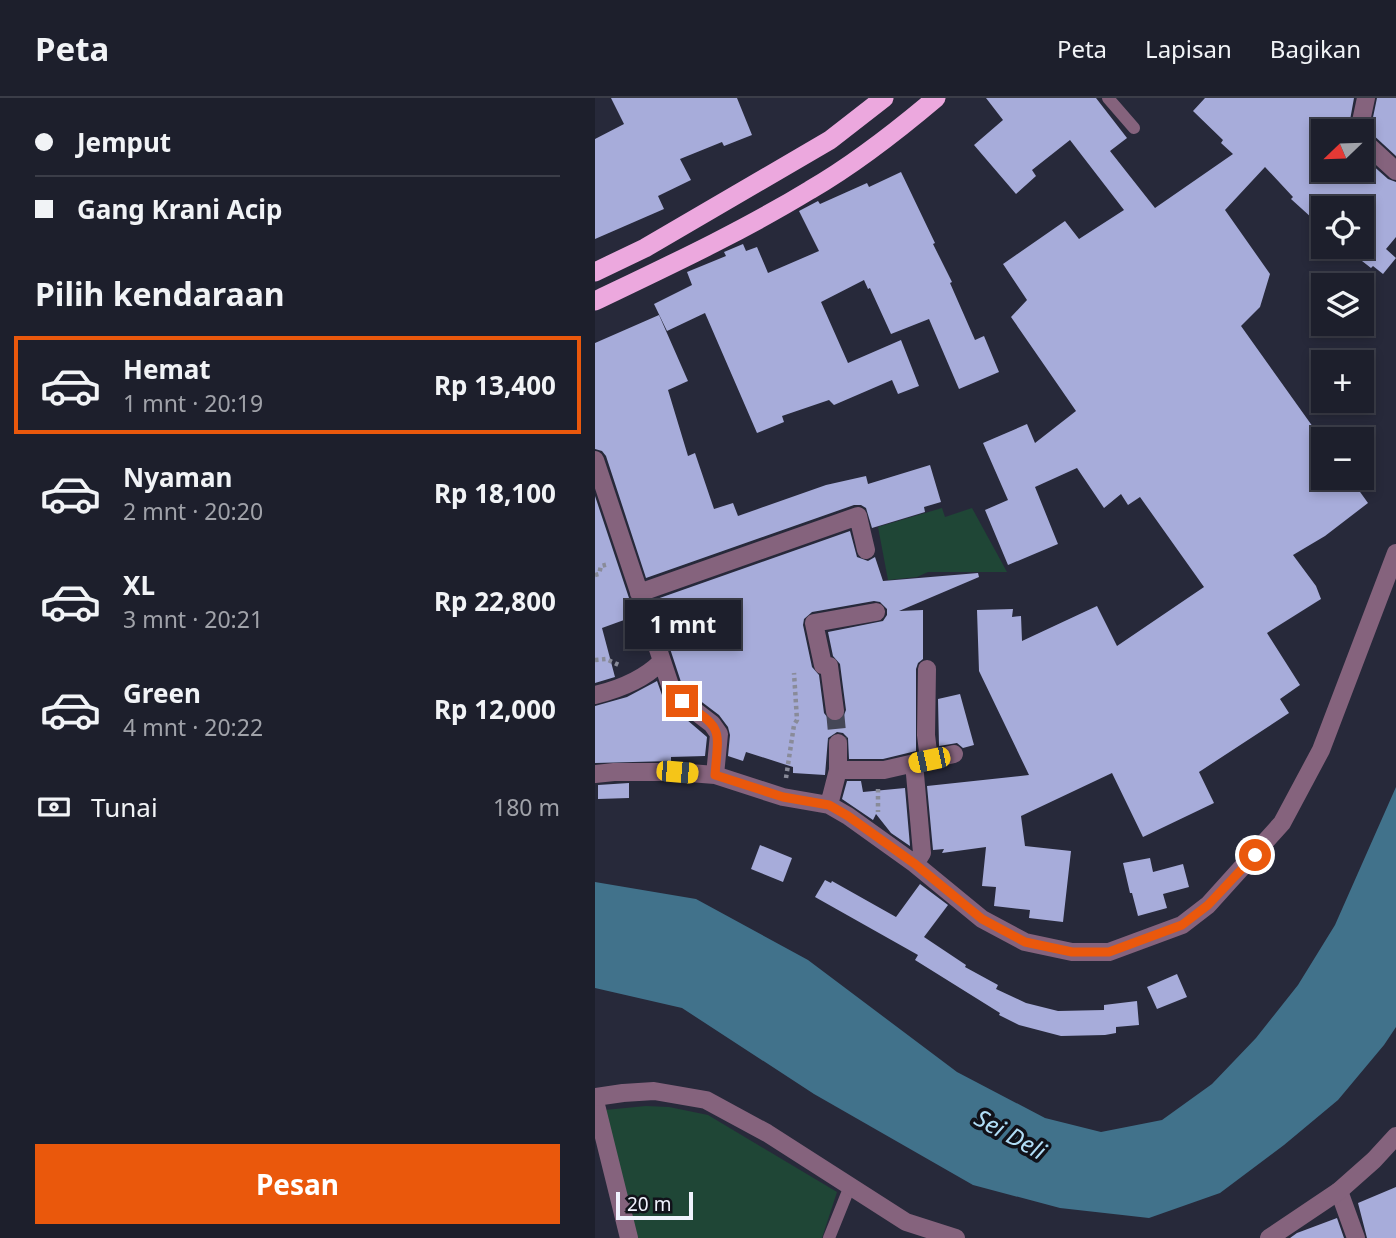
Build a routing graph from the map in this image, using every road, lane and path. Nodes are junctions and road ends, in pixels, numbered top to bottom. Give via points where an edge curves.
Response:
1 (884, 98) edge
2 (936, 98) edge
3 (1108, 98) edge
4 (1366, 98) edge
5 (1362, 119) edge
6 (1134, 128) dead end
7 (1374, 151) edge
8 (1396, 171) edge
9 (595, 272) edge
10 (595, 301) edge
11 (595, 460) edge
12 (866, 550) dead end
13 (1396, 553) edge
14 (639, 593) junction
15 (876, 612) dead end
16 (661, 662) junction
17 (927, 669) dead end
18 (794, 673) dead end
19 (595, 695) edge
20 (835, 711) tunnel mouth
21 (838, 743) tunnel mouth
22 (954, 754) dead end
23 (922, 761) junction
24 (878, 769) junction
25 (838, 770) junction
26 (595, 774) edge
27 (715, 775) junction
28 (783, 797) junction
29 (829, 805) junction
30 (874, 833) junction
31 (915, 864) junction
32 (595, 1099) edge
33 (1396, 1136) edge
34 (850, 1186) junction
35 (1339, 1191) junction
36 (629, 1238) edge
37 (829, 1238) edge
38 (956, 1238) edge
39 (1269, 1238) edge
40 (1356, 1238) edge

1 - 9 highway via 819,146 645,248
2 - 10 highway via 812,189 711,246
3 - 6 lane
4 - 5 street
7 - 8 street
11 - 14 street
12 - 14 street via 858,516
13 - 31 street via 1321,750 1282,823 1208,905 1182,925 1109,952 1072,952 1025,942 982,919
14 - 16 street
15 - 20 street via 814,623 823,665 828,666
16 - 19 street via 617,690
16 - 27 street via 671,688 719,734
17 - 23 street
18 - 28 path via 797,720
21 - 25 street
22 - 23 street
23 - 24 street
23 - 31 street via 922,853
24 - 25 street
24 - 30 path
25 - 29 street
26 - 27 street
27 - 28 street
28 - 29 street
29 - 30 street
30 - 31 street
32 - 34 street via 654,1091 706,1100
32 - 36 street
33 - 35 street
34 - 37 lane
34 - 38 street via 906,1222
35 - 39 street
35 - 40 street

